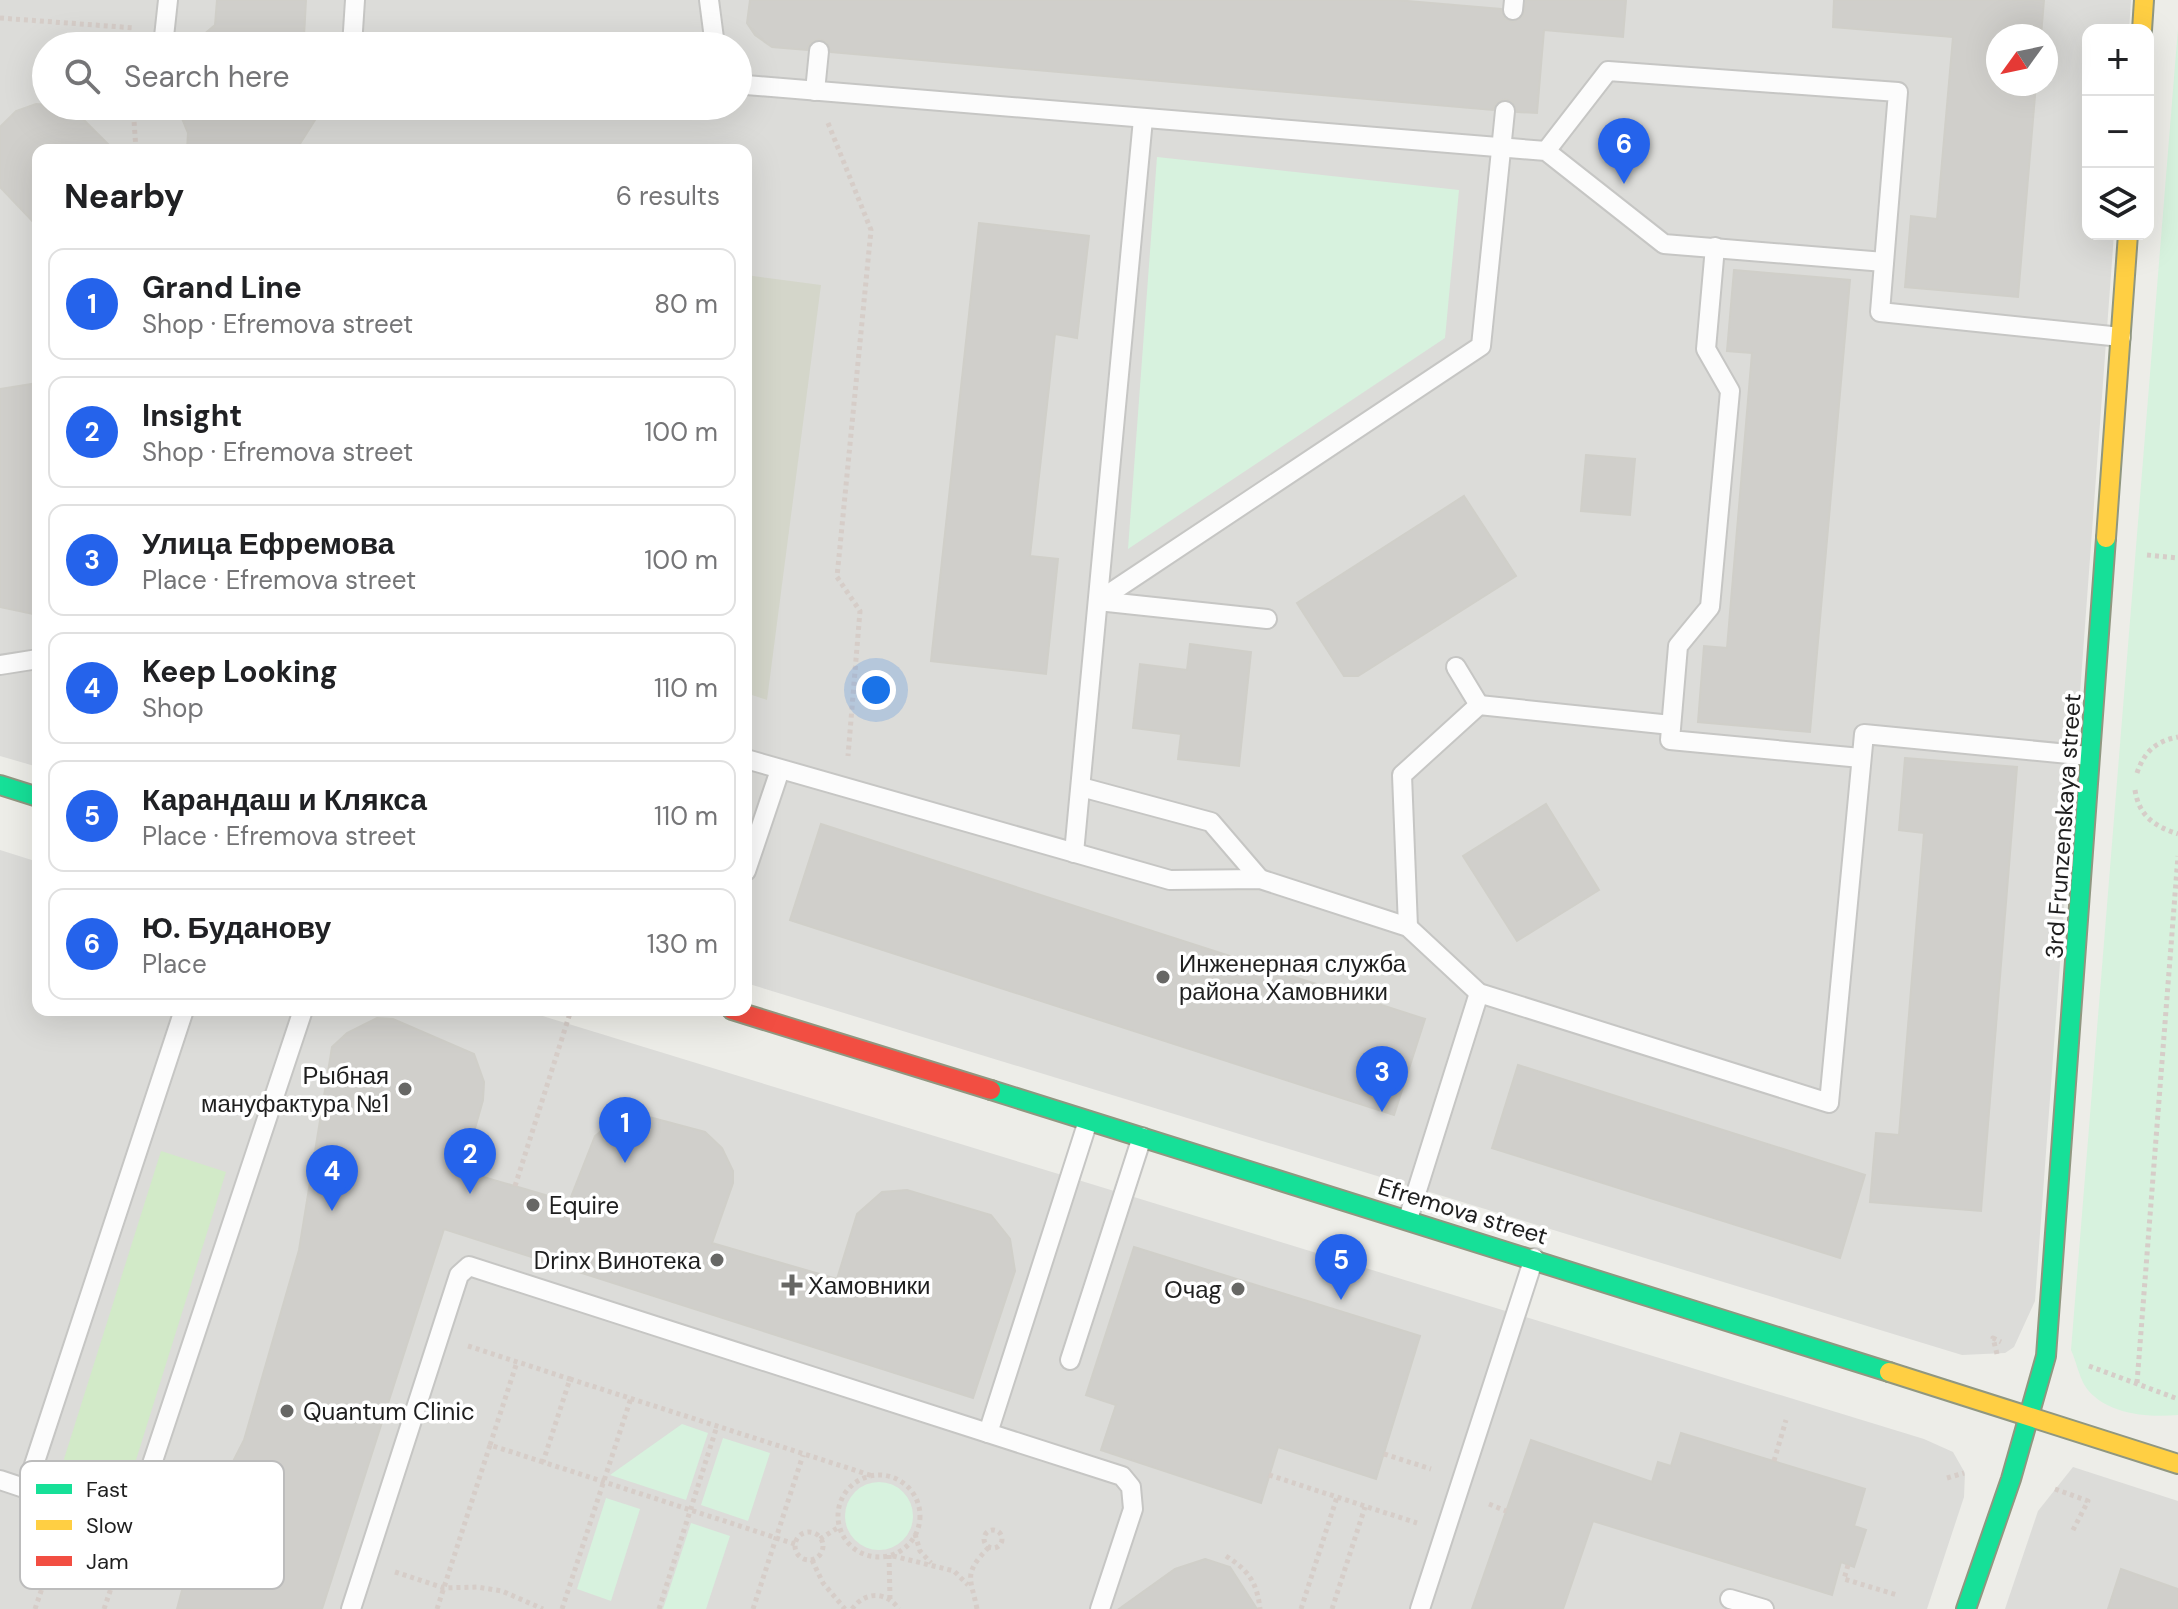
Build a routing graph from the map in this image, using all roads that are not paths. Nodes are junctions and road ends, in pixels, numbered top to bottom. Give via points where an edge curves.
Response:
1 (168, 0) edge
2 (355, 0) edge
3 (709, 0) edge
4 (2144, 0) edge
5 (2142, 24) edge
6 (165, 32) edge
7 (353, 32) edge
8 (713, 32) edge
9 (819, 51) dead end
10 (752, 86) edge
11 (815, 91) junction
12 (1505, 111) dead end
13 (1143, 119) junction
14 (1499, 149) junction
15 (1546, 151) junction
16 (2128, 240) edge
17 (1715, 247) junction
18 (1884, 262) junction
19 (2121, 337) junction
20 (1098, 601) junction
21 (1267, 619) dead end
22 (32, 660) edge
23 (0, 665) edge
24 (1456, 667) dead end
25 (1479, 705) junction
26 (1671, 725) junction
27 (2092, 757) junction
28 (1861, 758) junction
29 (752, 761) edge
30 (780, 770) junction
31 (0, 785) edge
32 (1081, 787) junction
33 (32, 795) edge
34 (752, 853) edge
35 (1074, 853) junction
36 (1260, 879) junction
37 (1408, 927) junction
38 (1479, 993) junction
39 (182, 1016) edge
40 (301, 1016) edge
41 (751, 1016) edge
42 (1088, 1121) junction
43 (1142, 1137) junction
44 (1408, 1219) junction
45 (1534, 1258) junction
46 (1070, 1360) dead end
47 (2030, 1418) junction
48 (988, 1433) junction
49 (35, 1461) edge
50 (153, 1461) edge
51 (2178, 1464) edge
52 (0, 1480) edge
53 (20, 1487) edge
54 (1730, 1599) dead end
55 (351, 1609) edge
56 (1100, 1609) edge
57 (1420, 1609) edge
58 (1764, 1609) edge
59 (1966, 1609) edge

1 - 6 lane
2 - 7 lane
3 - 8 lane
4 - 5 street
9 - 11 lane
10 - 11 lane
11 - 13 lane
12 - 14 lane
13 - 14 lane
13 - 20 lane
14 - 15 lane
14 - 20 lane via 1481,346
15 - 17 lane via 1664,244
15 - 18 lane via 1608,71 1898,92
16 - 19 street, 3rd Frunzenskaya street
17 - 18 lane
17 - 26 lane via 1706,349 1730,391 1725,453 1710,607 1678,646
18 - 19 lane via 1880,312
19 - 27 street, 3rd Frunzenskaya street
20 - 21 lane
20 - 32 lane
22 - 23 lane
24 - 25 lane
25 - 26 lane
25 - 37 lane via 1402,775
26 - 28 lane via 1670,740
27 - 28 lane via 1864,734
27 - 47 street, 3rd Frunzenskaya street via 2046,1356
28 - 38 lane via 1829,1103
29 - 30 lane
30 - 34 lane
30 - 35 lane
31 - 33 street
32 - 35 lane
32 - 36 lane via 1211,822
35 - 36 lane via 1170,880
36 - 37 lane
37 - 38 lane
38 - 44 lane
39 - 49 lane
40 - 50 lane
41 - 42 street, Efremova street
42 - 43 street, Efremova street
42 - 48 lane
43 - 44 street, Efremova street
43 - 46 lane
44 - 45 street, Efremova street
45 - 47 street, Efremova street
45 - 57 lane
47 - 51 street, Efremova street
47 - 59 street
48 - 55 lane via 476,1266 463,1269
48 - 56 lane via 1122,1476 1131,1487 1133,1509
52 - 53 lane
54 - 58 lane

